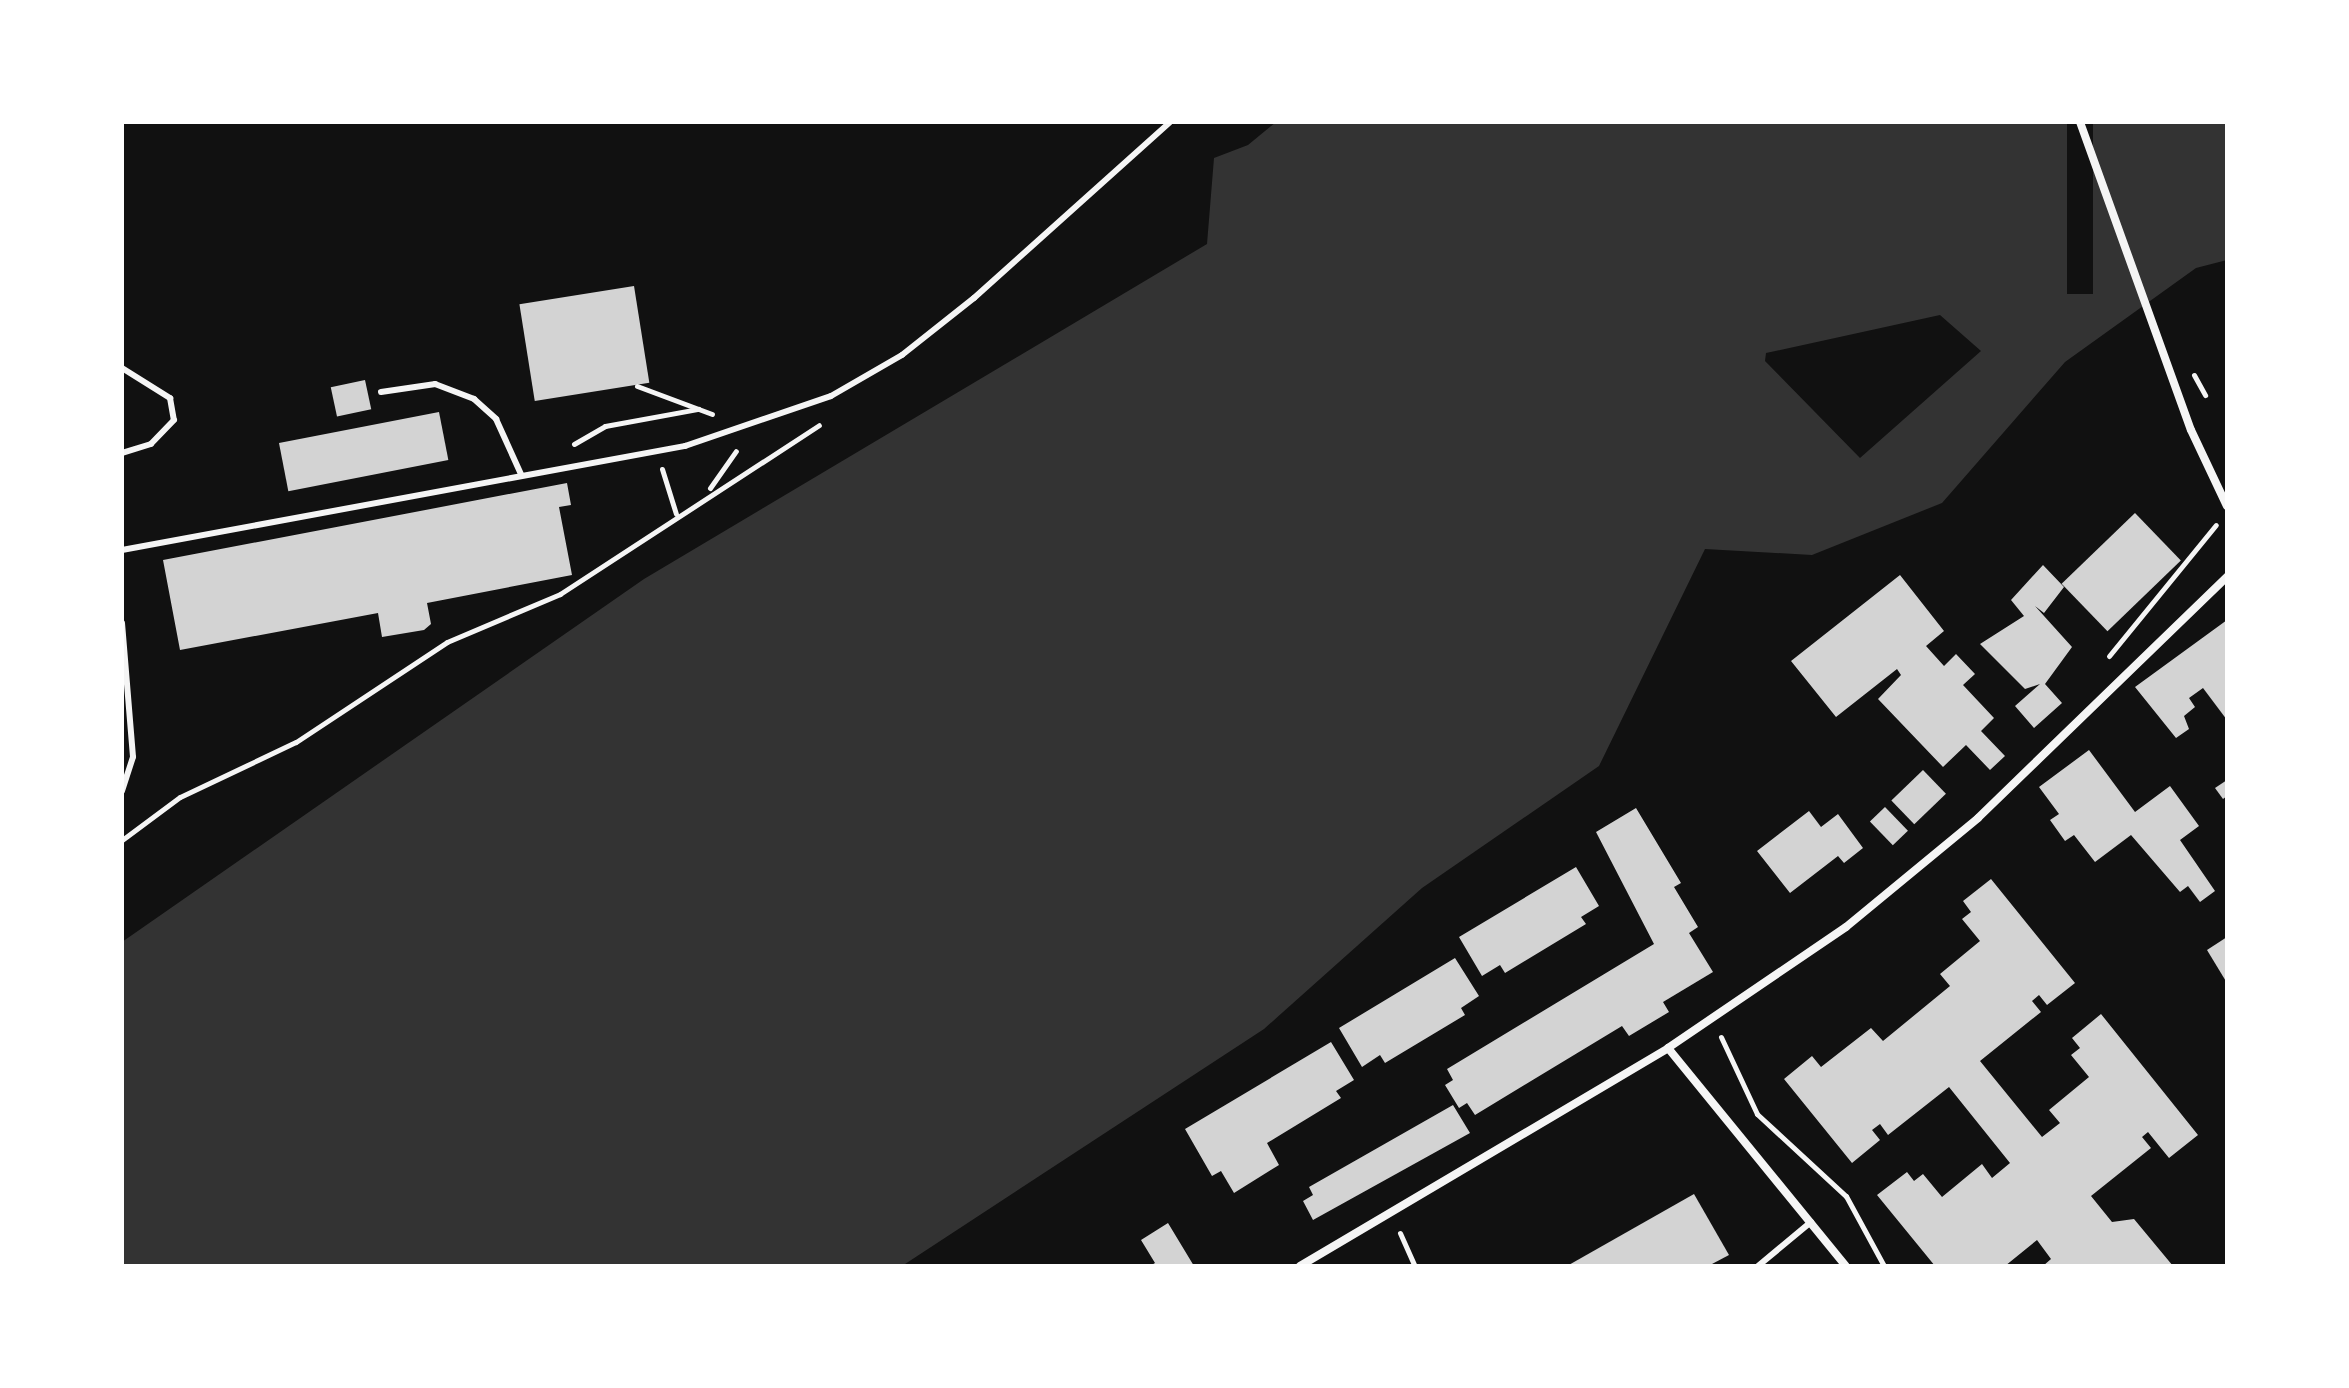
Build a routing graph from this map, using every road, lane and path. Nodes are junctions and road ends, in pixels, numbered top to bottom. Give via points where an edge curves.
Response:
1 (1170, 122) edge
2 (2080, 122) edge
3 (122, 368) edge
4 (381, 392) dead end
5 (699, 409) dead end
6 (605, 426) dead end
7 (655, 449) junction
8 (122, 453) edge
9 (521, 474) junction
10 (704, 495) dead end
11 (2227, 509) edge
12 (676, 514) junction
13 (122, 550) edge
14 (2227, 577) edge
15 (122, 623) edge
16 (123, 634) edge
17 (2101, 666) dead end
18 (122, 791) edge
19 (122, 840) edge
20 (1715, 1017) junction
21 (1668, 1048) junction
22 (1391, 1214) junction
23 (1811, 1222) junction
24 (1300, 1266) edge
25 (1415, 1266) edge
26 (1758, 1266) edge
27 (1846, 1266) edge
28 (1884, 1266) edge

1 - 7 lane via 902,355 831,396
2 - 11 street
3 - 8 lane via 170,398 174,420 151,444
4 - 9 lane via 435,384 474,399 496,419
5 - 6 path
7 - 9 lane
7 - 12 path
9 - 13 lane
10 - 12 path
11 - 17 path
12 - 19 path via 560,594 447,642 296,742 180,797
14 - 20 street via 1919,868
15 - 16 lane
16 - 18 lane via 133,757
20 - 21 street
20 - 28 path via 1728,1063 1757,1114 1846,1196
21 - 22 street
21 - 23 street
22 - 24 street
22 - 25 path
23 - 26 lane
23 - 27 street

